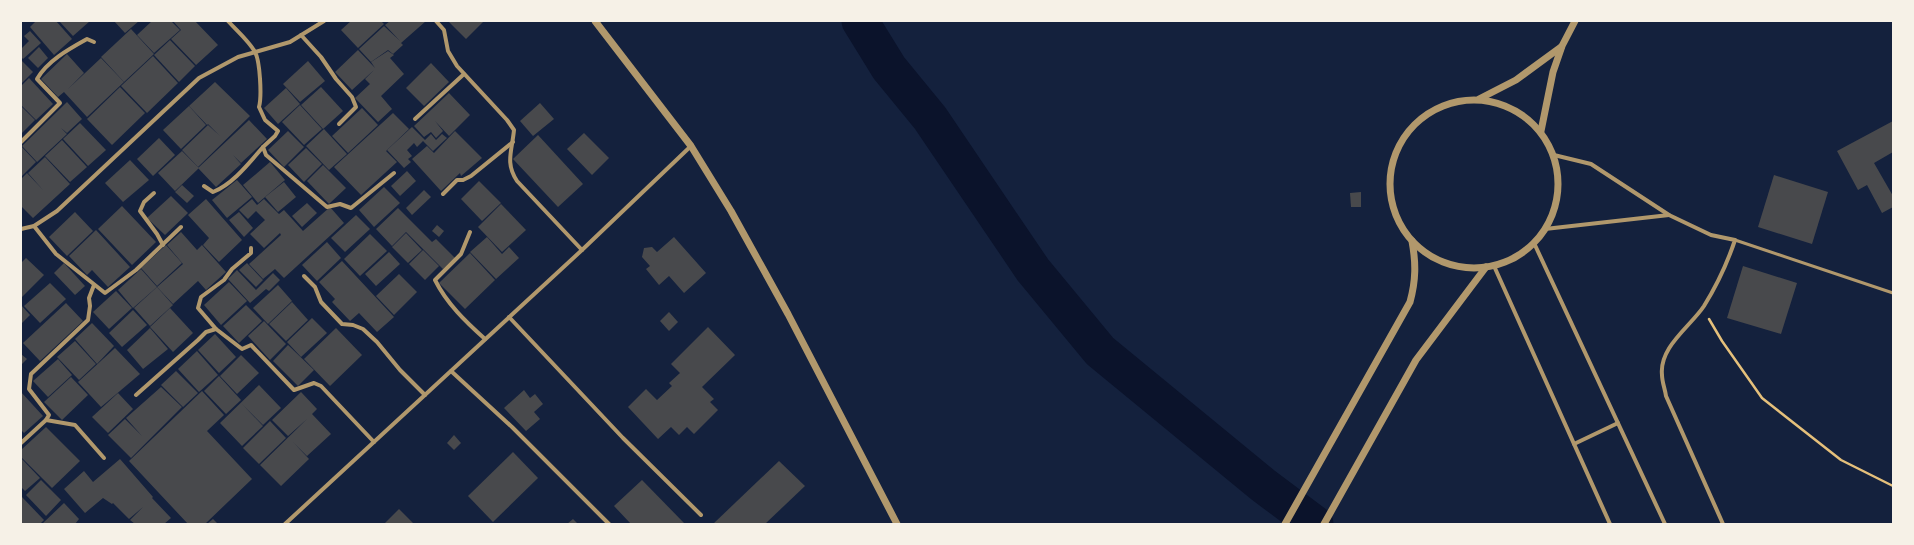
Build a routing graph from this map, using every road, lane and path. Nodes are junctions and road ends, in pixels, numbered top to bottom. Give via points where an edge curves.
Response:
1 (228, 21) edge
2 (324, 21) edge
3 (436, 21) edge
4 (595, 21) edge
5 (1575, 21) edge
6 (301, 35) junction
7 (94, 42) dead end
8 (1562, 46) junction
9 (255, 52) junction
10 (464, 74) junction
11 (1479, 99) junction
12 (415, 119) dead end
13 (339, 124) dead end
14 (1541, 131) junction
15 (21, 142) edge
16 (513, 142) junction
17 (691, 146) junction
18 (263, 147) junction
19 (1554, 155) junction
20 (394, 173) dead end
21 (204, 186) dead end
22 (154, 193) dead end
23 (443, 194) dead end
24 (1669, 215) junction
25 (34, 226) junction
26 (181, 227) dead end
27 (1545, 229) junction
28 (21, 230) edge
29 (470, 232) dead end
30 (1735, 240) junction
31 (1412, 241) junction
32 (1534, 243) junction
33 (163, 245) junction
34 (251, 248) dead end
35 (582, 250) junction
36 (1490, 266) junction
37 (304, 276) dead end
38 (94, 285) junction
39 (1893, 293) edge
40 (1702, 308) junction
41 (509, 317) junction
42 (216, 329) junction
43 (485, 339) junction
44 (451, 371) junction
45 (136, 395) dead end
46 (425, 395) junction
47 (46, 420) junction
48 (1618, 423) junction
49 (374, 442) junction
50 (21, 443) edge
51 (1574, 444) junction
52 (104, 458) dead end
53 (1893, 486) edge
54 (700, 515) dead end
55 (285, 524) edge
56 (609, 524) edge
57 (897, 524) edge
58 (1285, 524) edge
59 (1324, 524) edge
60 (1610, 524) edge
61 (1665, 524) edge
62 (1723, 524) edge

1 - 9 street
2 - 6 street
3 - 10 street via 444,30 448,51
4 - 17 street
5 - 8 street
6 - 9 street via 290,42
6 - 13 street via 352,97 356,107
7 - 15 street via 86,39 68,49 42,71 37,79 60,103
8 - 11 street via 1516,80
8 - 14 street via 1553,72
9 - 18 street via 260,78 261,100 258,107 265,120 278,131
9 - 25 street via 238,57 199,78 67,202
10 - 12 street
10 - 16 street via 514,130
11 - 14 street via 1502,104 1524,114
11 - 31 street via 1454,102 1431,111 1411,127 1398,148 1390,172 1390,196 1398,220
14 - 19 street
16 - 23 street via 471,176 457,180
16 - 35 street via 509,163 511,172
17 - 35 street
17 - 57 street via 760,262
18 - 20 street via 266,155 327,207 340,204 351,208
18 - 21 street via 222,188 213,192
19 - 24 street via 1591,164
19 - 27 street via 1558,193 1554,212
22 - 33 street via 144,202 140,211
24 - 27 street
24 - 30 street via 1711,235
25 - 28 street
25 - 38 street via 56,254
26 - 33 street
27 - 32 street
29 - 43 street via 461,254 435,280 464,320
30 - 39 lane
30 - 40 street via 1728,263
31 - 36 street via 1427,254 1446,263 1466,268
31 - 58 street via 1416,263 1410,302
32 - 36 street via 1508,261
32 - 48 street
33 - 38 street via 106,293
34 - 42 street via 251,253 232,269 224,280 201,297 198,308
35 - 41 street
36 - 51 street
36 - 59 street via 1416,360
37 - 46 street via 315,287 321,302 342,324 363,329
38 - 47 street via 89,298 88,320 31,374 30,389 49,415
40 - 53 path via 1762,398 1841,460
40 - 62 street via 1677,338 1666,356 1661,374 1666,396
41 - 43 street
41 - 54 street
42 - 45 street via 206,332
42 - 49 street via 242,349 251,345 294,390 314,383 321,386
43 - 44 street
44 - 46 street
44 - 56 street via 512,427
46 - 49 street
47 - 50 street
47 - 52 street via 75,425
48 - 51 street
48 - 61 street
49 - 55 street
51 - 60 street

